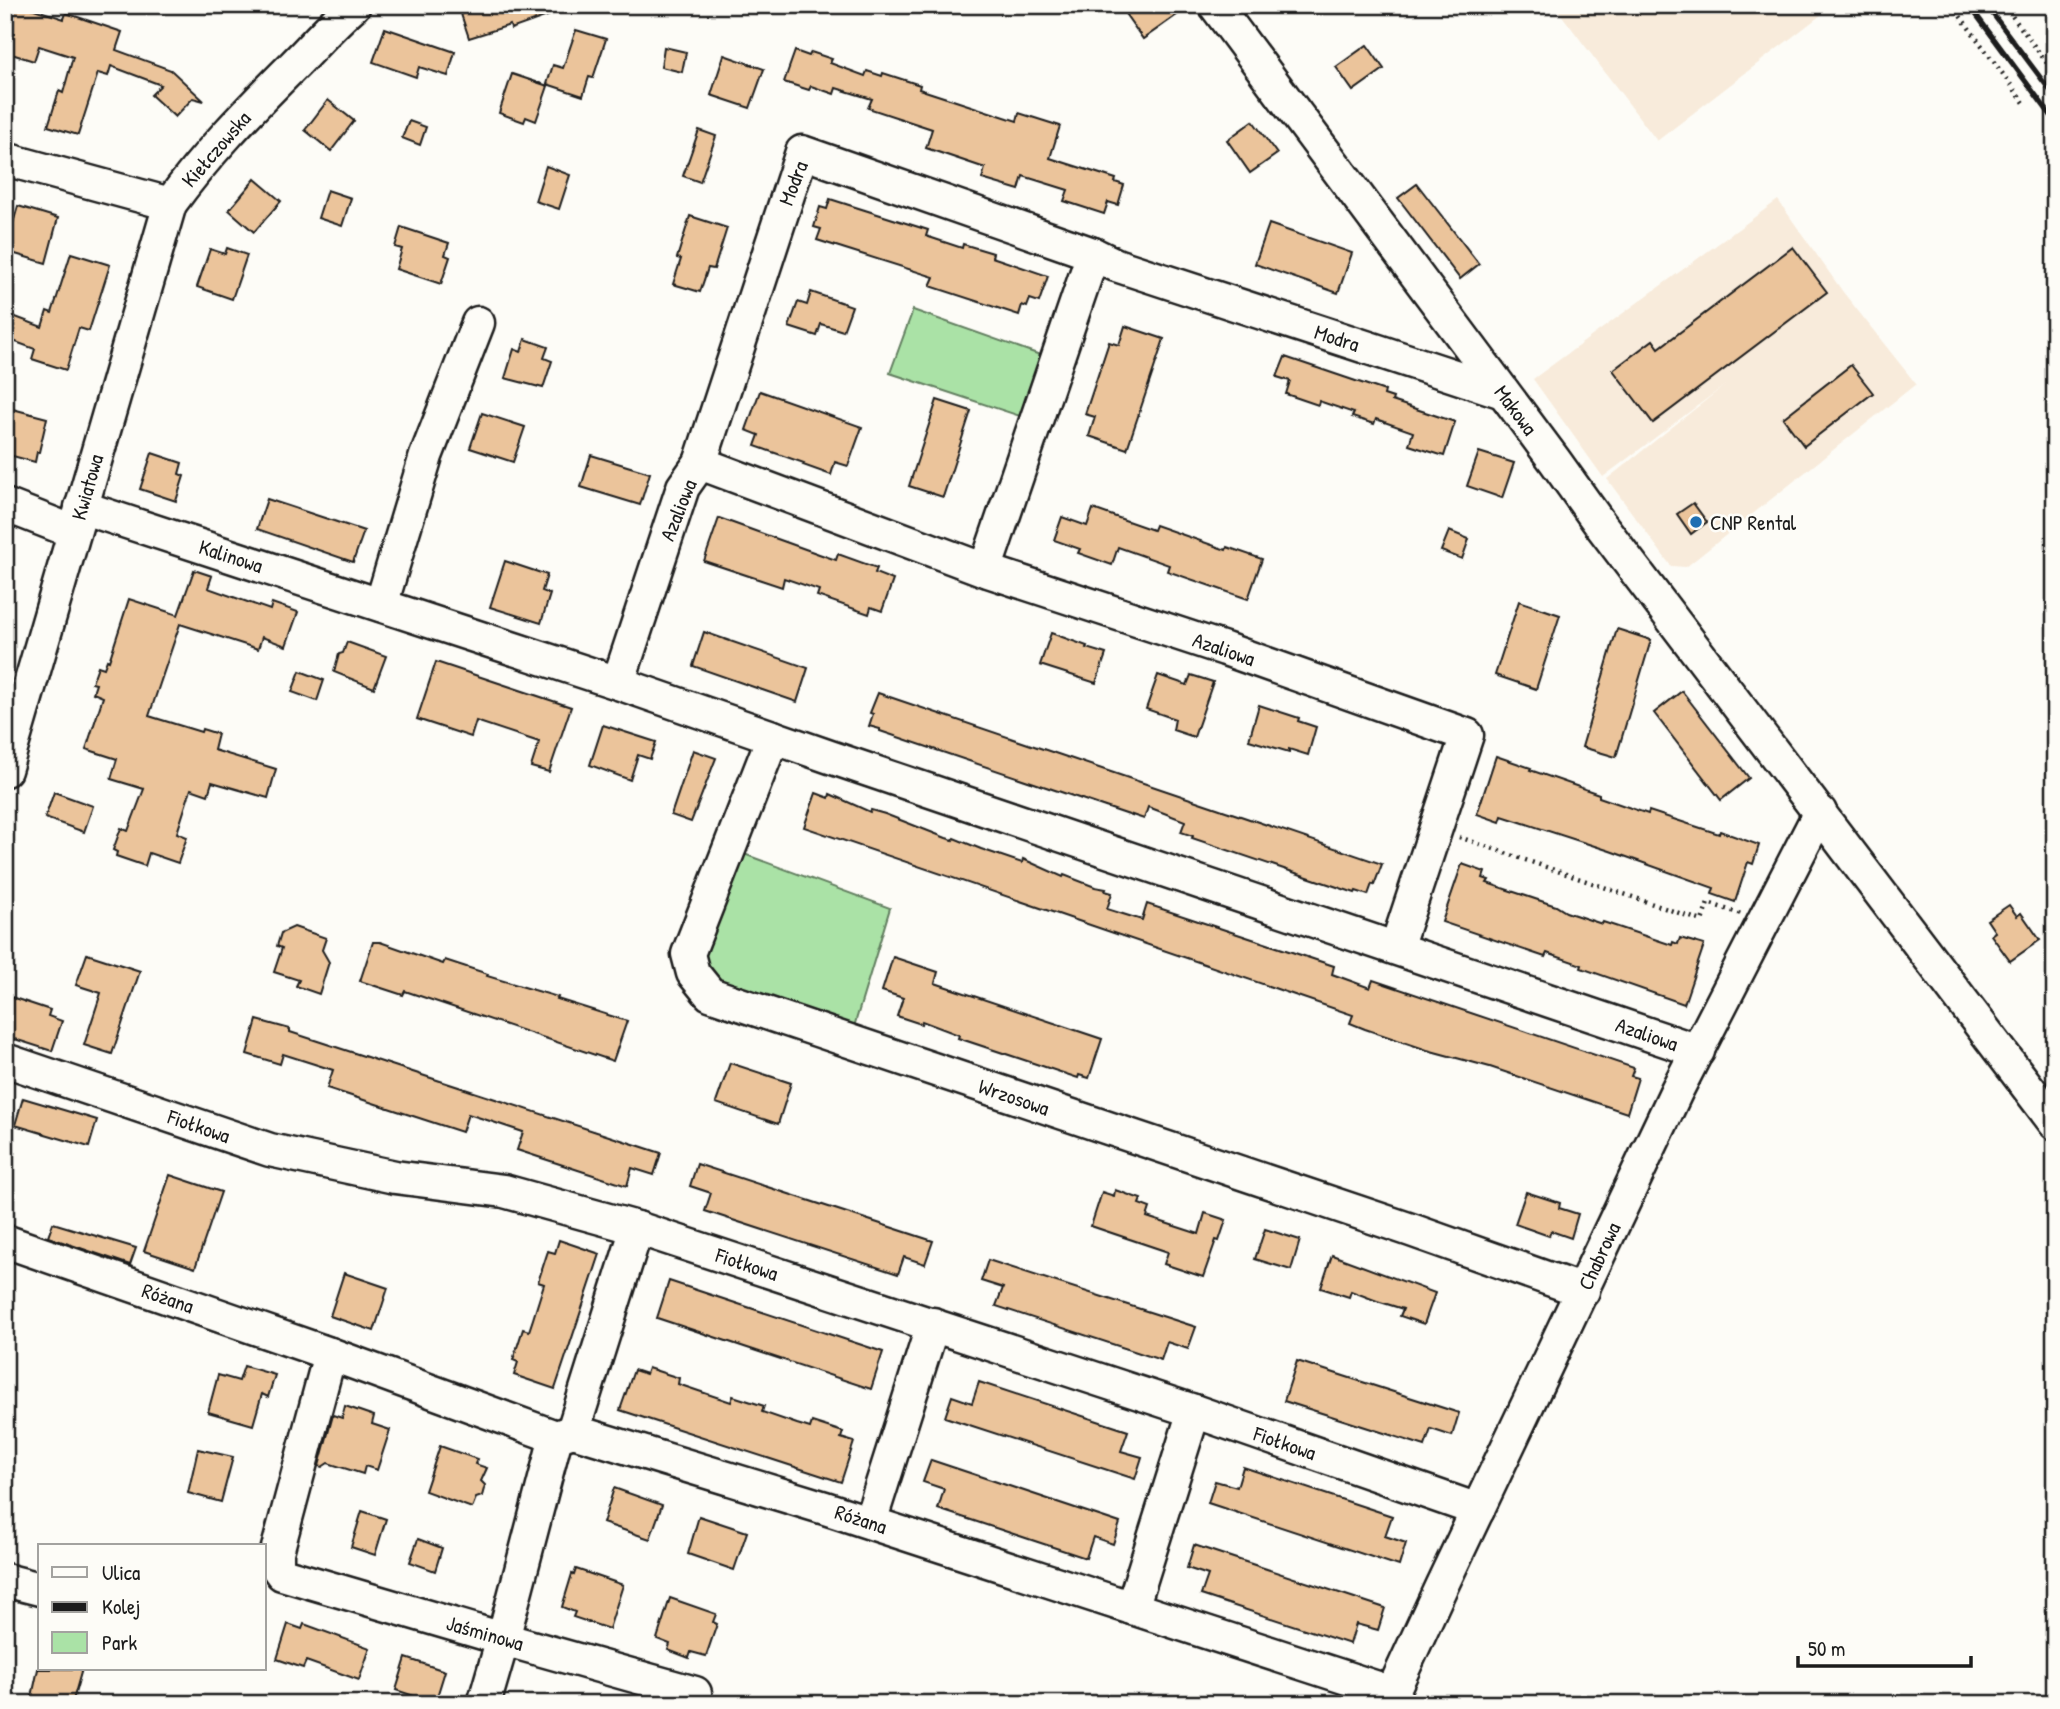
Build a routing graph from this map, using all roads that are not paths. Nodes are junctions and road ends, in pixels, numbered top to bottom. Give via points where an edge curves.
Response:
1 (1215, 5) edge
2 (333, 12) edge
3 (5, 159) edge
4 (170, 204) junction
5 (1093, 254) junction
6 (478, 323) dead end
7 (1503, 392) junction
8 (699, 463) junction
9 (5, 505) edge
10 (78, 519) junction
11 (985, 570) junction
12 (381, 605) junction
13 (618, 683) junction
14 (773, 737) junction
15 (5, 770) edge
16 (1820, 812) junction
17 (1396, 948) junction
18 (1698, 1051) junction
19 (5, 1060) edge
20 (2055, 1123) edge
21 (637, 1228) junction
22 (5, 1241) edge
23 (1583, 1291) junction
24 (933, 1324) junction
25 (330, 1354) junction
26 (1194, 1411) junction
27 (565, 1434) junction
28 (1478, 1510) junction
29 (870, 1522) junction
30 (5, 1580) edge
31 (38, 1588) edge
32 (1132, 1608) junction
33 (503, 1639) junction
34 (695, 1693) dead end
35 (1390, 1698) edge
36 (484, 1704) edge

1 - 7 street, Makowa
2 - 4 street, Kiełczowska
3 - 4 street, Kiełczowska
4 - 10 street, Kwiatowa
5 - 7 street, Modra via 1129,270
5 - 8 street, Modra via 802,152
5 - 11 street
6 - 12 street via 426,456
7 - 16 street, Makowa
8 - 11 street, Azaliowa
8 - 13 street, Azaliowa via 683,487
9 - 10 street, Kalinowa
10 - 12 street, Kalinowa
10 - 15 street, Kwiatowa
11 - 17 street, Azaliowa via 1466,736
12 - 13 street, Kalinowa
13 - 14 street, Azaliowa
14 - 17 street, Azaliowa
14 - 23 street, Wrzosowa via 688,954 693,973 709,994
16 - 18 street, Chabrowa
16 - 20 street, Makowa
17 - 18 street, Azaliowa
18 - 23 street, Chabrowa
19 - 21 street, Fiołkowa via 270,1150 396,1177 504,1191
21 - 24 street, Fiołkowa
21 - 27 street
22 - 25 street, Różana
23 - 28 street, Chabrowa
24 - 26 street, Fiołkowa
24 - 29 street
25 - 27 street, Różana
25 - 33 street, Jaśminowa via 276,1552 277,1567 282,1574
26 - 28 street, Fiołkowa
26 - 32 street
27 - 29 street, Różana
27 - 33 street
28 - 35 street, Chabrowa
29 - 32 street, Różana
30 - 31 street
32 - 35 street, Różana
33 - 34 street, Jaśminowa
33 - 36 street

